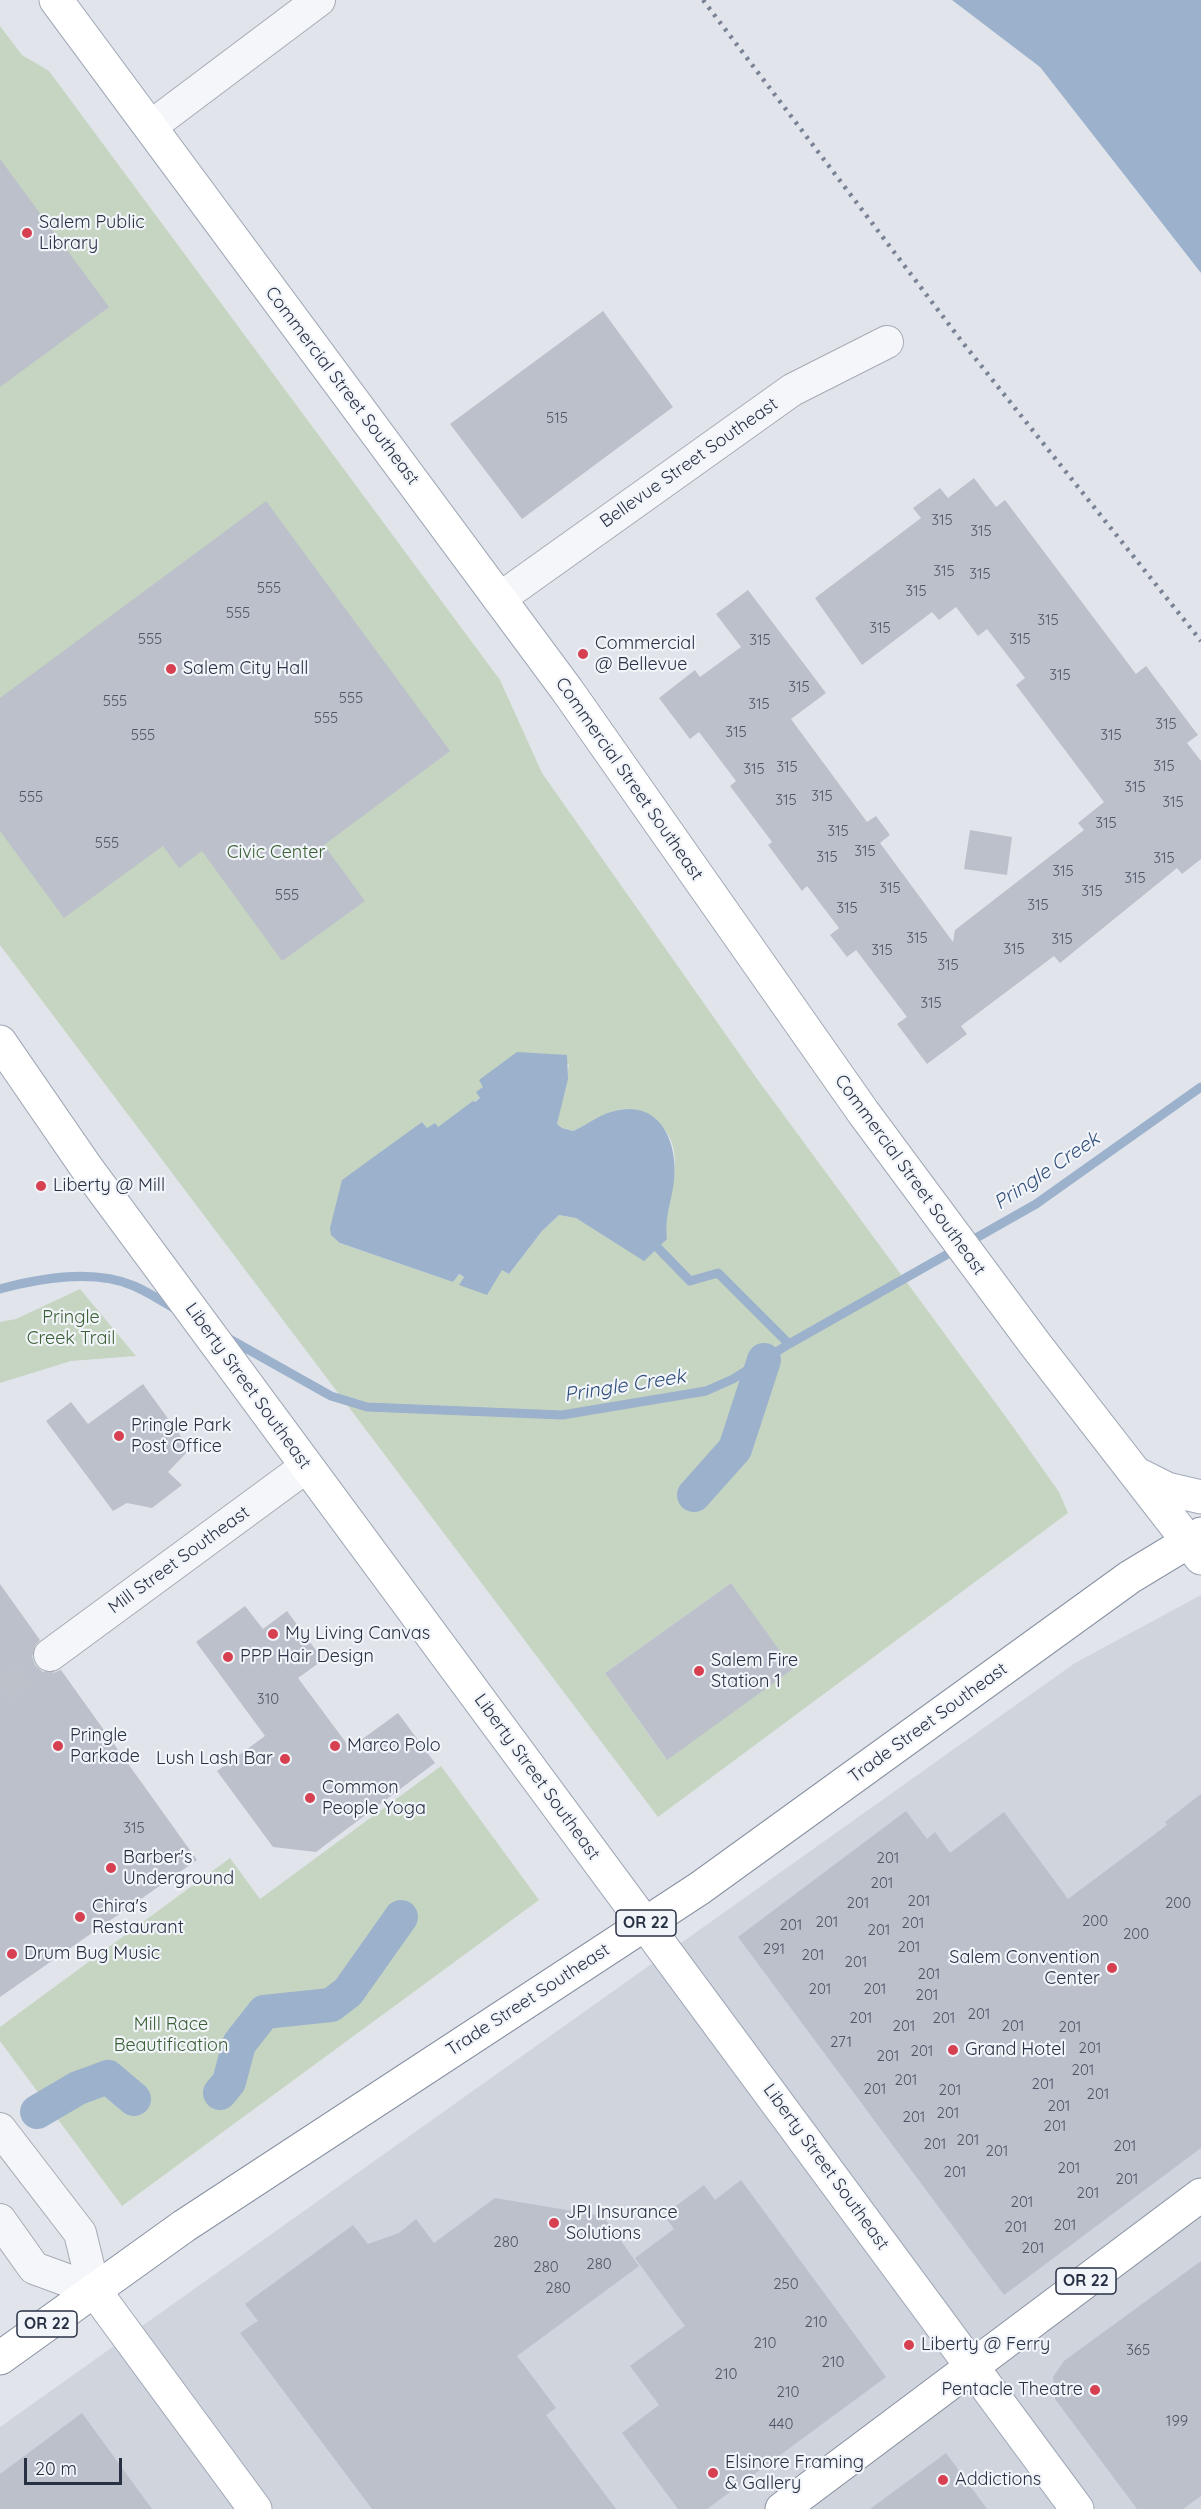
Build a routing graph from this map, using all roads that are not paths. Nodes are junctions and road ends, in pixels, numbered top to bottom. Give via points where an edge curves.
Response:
1 (56, 0) edge
2 (319, 0) edge
3 (150, 127) junction
4 (886, 342) dead end
5 (500, 598) junction
6 (0, 1042) edge
7 (307, 1466) junction
8 (1137, 1474) junction
9 (1201, 1497) edge
10 (1197, 1544) edge
11 (50, 1655) tunnel mouth
12 (645, 1924) junction
13 (0, 2129) edge
14 (1201, 2195) edge
15 (0, 2220) edge
16 (94, 2290) junction
17 (0, 2358) edge
18 (973, 2368) junction
19 (255, 2509) edge
20 (782, 2509) edge
21 (1077, 2509) edge

1 - 3 main road, Commercial Street Southeast
2 - 3 street
3 - 5 main road, Commercial Street Southeast
4 - 5 street, Bellevue Street Southeast via 792,390
5 - 8 main road, Commercial Street Southeast via 863,1112
6 - 7 main road, Liberty Street Southeast via 86,1167
7 - 11 street, Mill Street Southeast
7 - 12 main road, Liberty Street Southeast
8 - 9 main road via 1167,1490
8 - 10 main road, Commercial Street Southeast
10 - 12 main road, Trade Street Southeast / OR 22 via 1130,1577 709,1882
12 - 16 main road, Trade Street Southeast / OR 22 via 194,2219
12 - 18 main road, Liberty Street Southeast
13 - 16 street via 80,2233
14 - 18 main road, OR 22
15 - 16 street via 34,2268
16 - 17 main road, Trade Street Southeast / OR 22
16 - 19 main road
18 - 20 main road, OR 22
18 - 21 main road, Liberty Street Southeast

